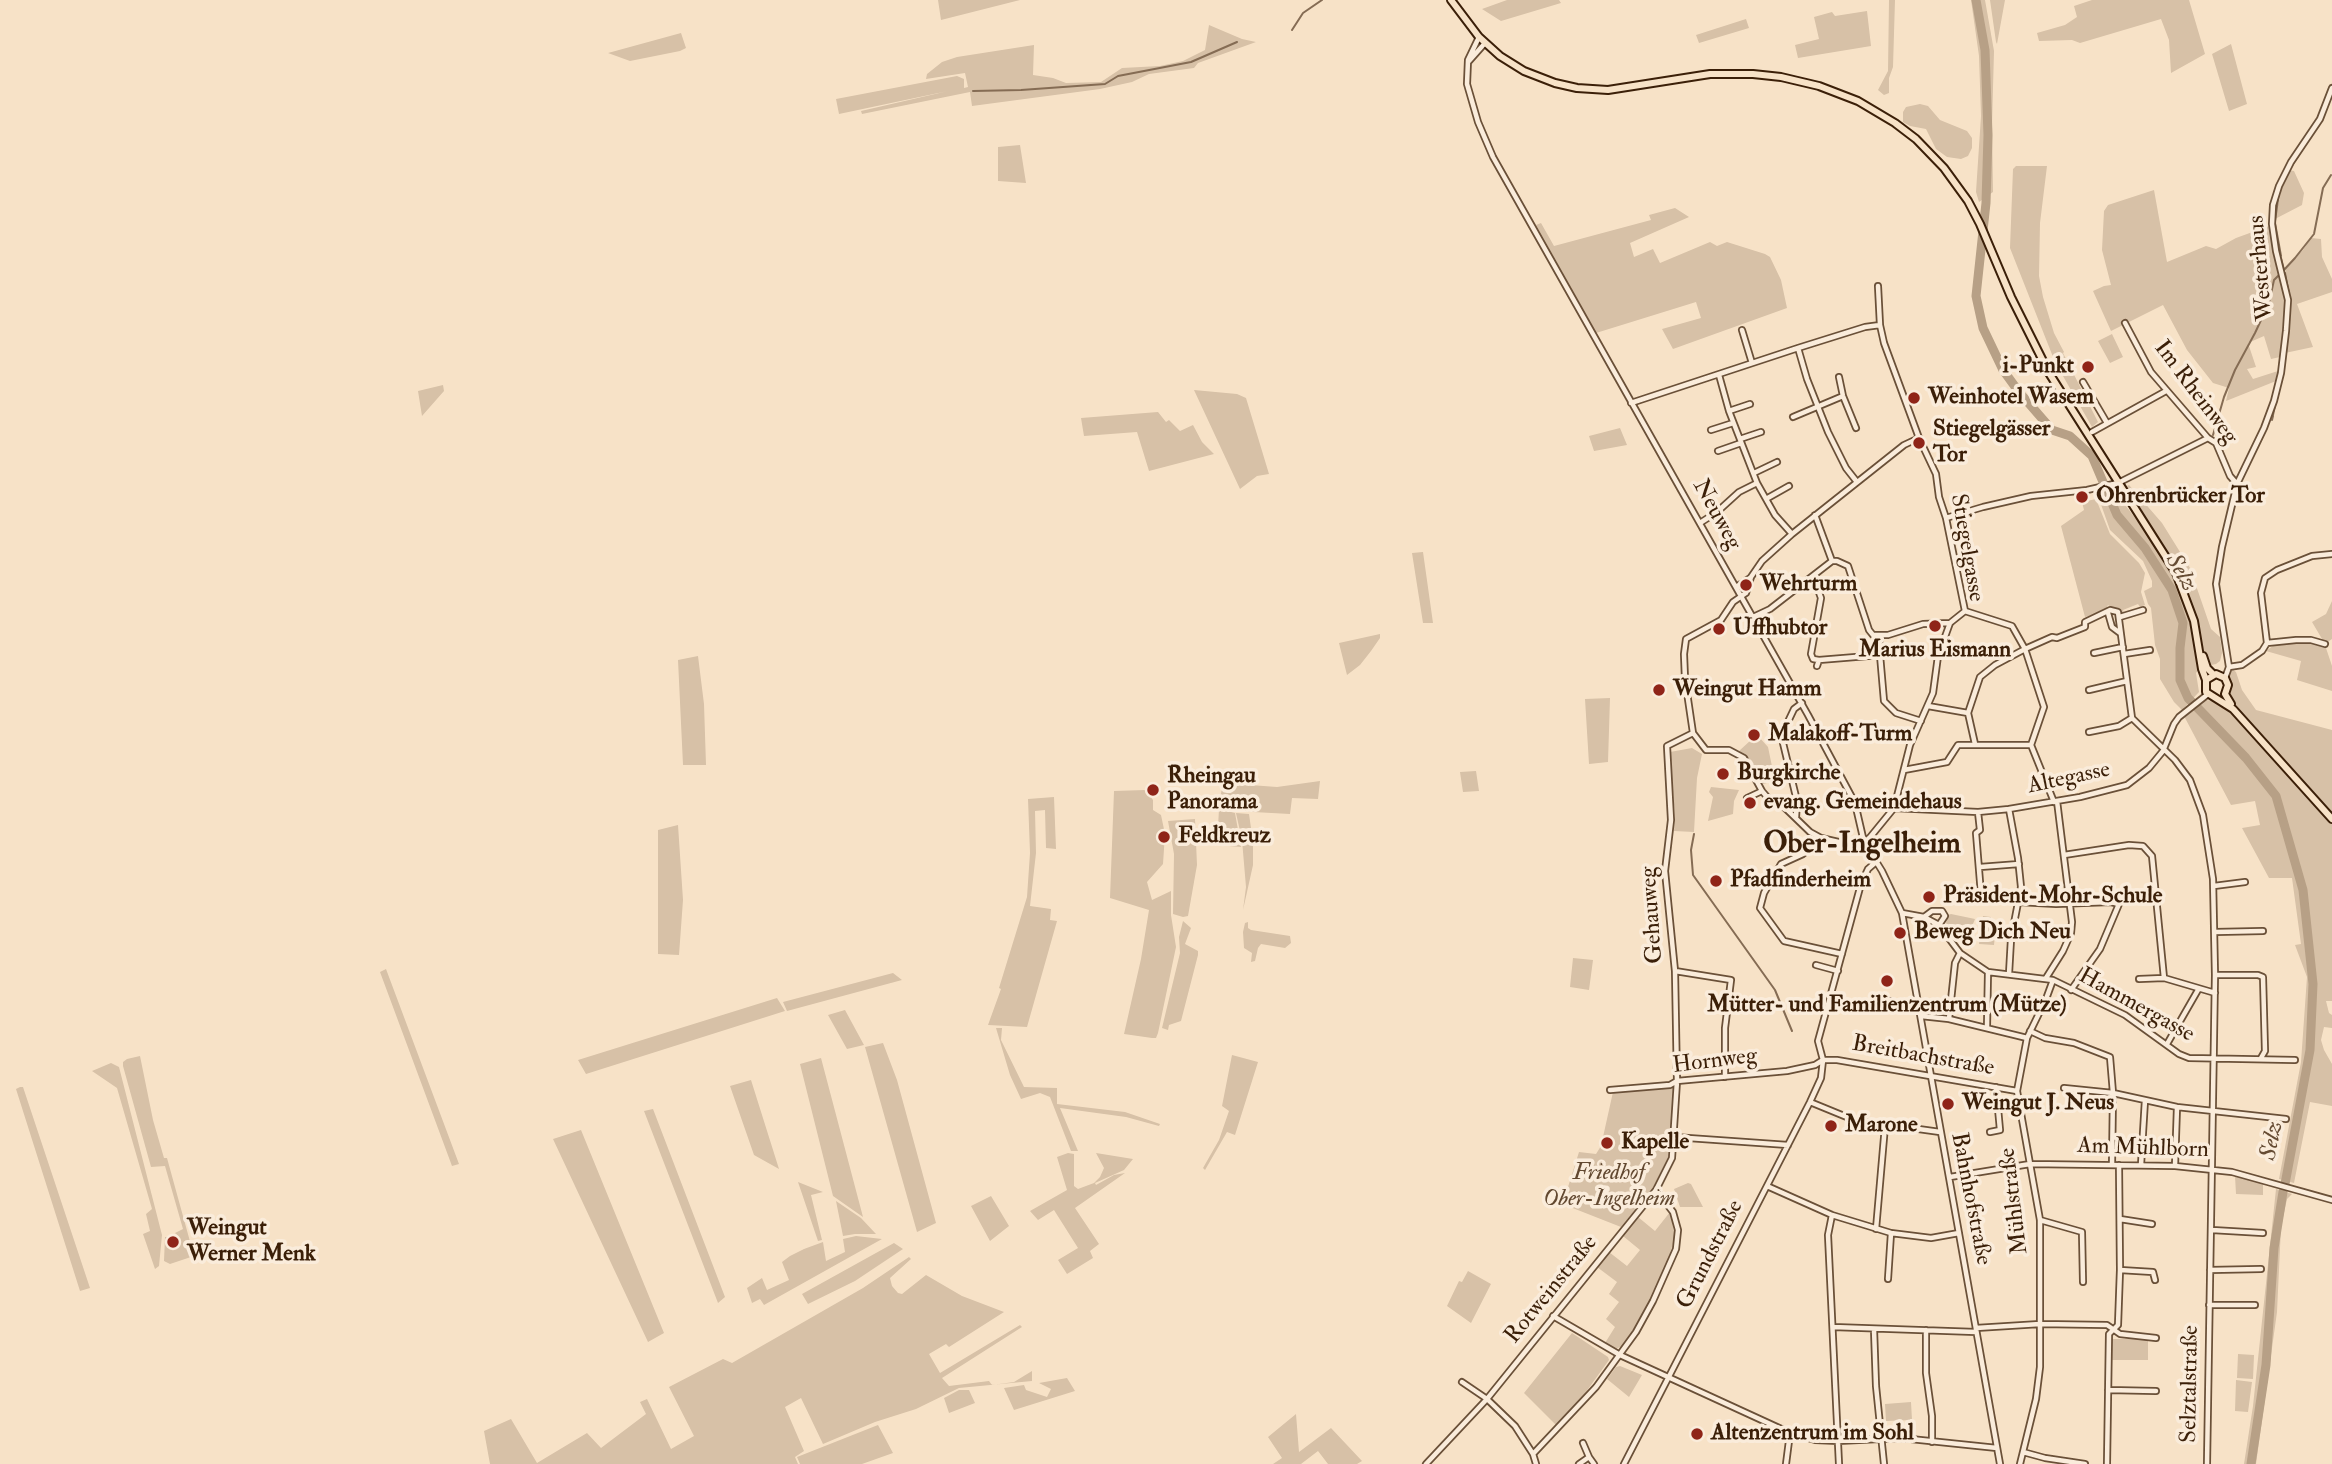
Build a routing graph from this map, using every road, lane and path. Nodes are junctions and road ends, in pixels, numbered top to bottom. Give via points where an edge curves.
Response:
1 (1451, 0) edge
2 (1482, 40) junction
3 (2332, 88) edge
4 (1878, 286) dead end
5 (2125, 323) dead end
6 (1881, 325) junction
7 (1742, 330) dead end
8 (1797, 348) junction
9 (1752, 363) junction
10 (1719, 375) junction
11 (1839, 377) dead end
12 (2083, 382) dead end
13 (2166, 391) junction
14 (1843, 396) junction
15 (1631, 403) junction
16 (1750, 404) dead end
17 (1817, 405) junction
18 (1729, 411) junction
19 (1793, 417) dead end
20 (1733, 423) junction
21 (2108, 423) junction
22 (1856, 428) dead end
23 (1711, 430) dead end
24 (1760, 432) dead end
25 (2092, 432) dead end
26 (1919, 438) junction
27 (2208, 438) junction
28 (1740, 441) junction
29 (1718, 452) dead end
30 (1777, 462) dead end
31 (1754, 473) junction
32 (1757, 482) junction
33 (1857, 482) junction
34 (2118, 483) junction
35 (2237, 484) junction
36 (1789, 486) dead end
37 (1766, 499) junction
38 (1815, 515) junction
39 (1947, 518) junction
40 (1700, 523) junction
41 (1792, 534) junction
42 (2332, 554) edge
43 (1832, 561) junction
44 (1813, 576) junction
45 (1751, 577) junction
46 (1736, 587) junction
47 (1741, 597) junction
48 (2143, 610) dead end
49 (1965, 611) junction
50 (2108, 613) junction
51 (1753, 617) junction
52 (2120, 617) junction
53 (1950, 622) junction
54 (2120, 634) junction
55 (1879, 636) junction
56 (2197, 637) junction
57 (2267, 643) junction
58 (2325, 643) dead end
59 (2123, 647) junction
60 (2025, 649) junction
61 (2150, 650) dead end
62 (2094, 653) dead end
63 (2124, 654) junction
64 (1880, 655) junction
65 (2228, 667) junction
66 (2220, 676) junction
67 (2206, 680) junction
68 (2127, 681) junction
69 (2089, 690) dead end
70 (2208, 694) junction
71 (2225, 694) junction
72 (2218, 698) junction
73 (1802, 703) junction
74 (1928, 706) junction
75 (1968, 713) junction
76 (2238, 715) junction
77 (2132, 718) junction
78 (1921, 721) junction
79 (2089, 732) dead end
80 (1693, 733) junction
81 (1975, 744) junction
82 (2031, 745) junction
83 (2163, 751) junction
84 (1904, 770) junction
85 (1762, 791) junction
86 (1746, 798) dead end
87 (2055, 802) junction
88 (1894, 808) junction
89 (2009, 809) junction
90 (1978, 812) junction
91 (1796, 818) junction
92 (2332, 819) edge
93 (1810, 832) junction
94 (1821, 838) junction
95 (1864, 842) junction
96 (1811, 846) junction
97 (2064, 855) junction
98 (1876, 862) junction
99 (2018, 864) junction
100 (1980, 867) junction
101 (2245, 882) dead end
102 (2214, 886) junction
103 (2019, 902) junction
104 (2072, 904) junction
105 (1902, 913) junction
106 (1924, 917) junction
107 (1939, 925) junction
108 (2263, 931) dead end
109 (2215, 932) junction
110 (1960, 953) junction
111 (1842, 954) junction
112 (1816, 965) dead end
113 (1675, 971) junction
114 (1838, 971) junction
115 (1988, 972) junction
116 (2009, 974) junction
117 (2215, 975) junction
118 (2164, 978) junction
119 (2050, 979) junction
120 (2139, 979) dead end
121 (2071, 990) junction
122 (2198, 990) junction
123 (2215, 993) junction
124 (1883, 999) dead end
125 (1919, 1005) junction
126 (1921, 1016) junction
127 (1949, 1019) junction
128 (1987, 1027) junction
129 (2030, 1031) junction
130 (2027, 1038) junction
131 (2167, 1044) junction
132 (2214, 1058) junction
133 (2261, 1058) junction
134 (1824, 1060) junction
135 (2295, 1060) dead end
136 (1930, 1075) junction
137 (1725, 1077) junction
138 (1677, 1081) junction
139 (1996, 1087) junction
140 (2064, 1088) dead end
141 (1609, 1090) dead end
142 (2017, 1091) junction
143 (2113, 1093) junction
144 (2145, 1100) junction
145 (1811, 1102) junction
146 (2177, 1107) junction
147 (2213, 1110) junction
148 (2286, 1119) dead end
149 (1885, 1126) junction
150 (1940, 1132) junction
151 (1990, 1132) dead end
152 (1674, 1137) junction
153 (1788, 1145) junction
154 (2030, 1164) junction
155 (2112, 1165) junction
156 (2119, 1166) junction
157 (2141, 1166) junction
158 (2175, 1167) junction
159 (2212, 1169) junction
160 (1949, 1177) junction
161 (1767, 1186) junction
162 (1656, 1190) junction
163 (2332, 1200) edge
164 (1832, 1215) junction
165 (2120, 1219) junction
166 (2040, 1220) junction
167 (2152, 1224) dead end
168 (1876, 1229) junction
169 (2212, 1230) junction
170 (1891, 1233) junction
171 (1960, 1233) junction
172 (2263, 1233) dead end
173 (2261, 1269) dead end
174 (2120, 1270) junction
175 (2210, 1270) junction
176 (1888, 1279) dead end
177 (2155, 1280) dead end
178 (2083, 1282) dead end
179 (2209, 1305) junction
180 (2255, 1306) dead end
181 (1553, 1317) junction
182 (2040, 1324) junction
183 (1833, 1327) junction
184 (1874, 1329) junction
185 (1926, 1330) junction
186 (1976, 1330) junction
187 (2114, 1330) junction
188 (2156, 1338) dead end
189 (1620, 1355) junction
190 (1668, 1377) junction
191 (1462, 1382) dead end
192 (2109, 1390) junction
193 (2156, 1391) dead end
194 (1487, 1399) junction
195 (1790, 1433) junction
196 (1882, 1438) junction
197 (1838, 1441) junction
198 (1932, 1442) junction
199 (1583, 1443) dead end
200 (1997, 1448) junction
201 (2023, 1452) junction
202 (1533, 1454) junction
203 (1590, 1457) junction
204 (1535, 1463) edge
205 (1426, 1464) edge
206 (1578, 1464) edge
207 (1594, 1464) edge
208 (1624, 1464) edge
209 (1786, 1464) edge
210 (1839, 1464) edge
211 (1884, 1464) edge
212 (2000, 1464) edge
213 (2020, 1464) edge
214 (2084, 1464) edge
215 (2107, 1464) edge
216 (2207, 1464) edge

1 - 2 main road
2 - 15 street, Neuweg via 1467,68 1468,91 1484,138
2 - 34 main road via 1524,71 1577,88 1619,90 1710,74 1760,74 1819,86 1885,116 1916,139 1954,180 1980,224 2049,373
3 - 35 street, Westerhaus via 2273,205 2272,224 2288,300 2281,373 2269,416
4 - 6 street, Stiegelgasse
5 - 13 street, Im Rheinweg
6 - 8 street
6 - 26 street, Stiegelgasse
7 - 9 street
8 - 9 street
8 - 17 street
9 - 10 street
10 - 15 street
10 - 18 street
11 - 14 street
12 - 21 street
13 - 21 street
13 - 27 street, Im Rheinweg
14 - 17 street
14 - 22 street
15 - 40 street, Neuweg
16 - 18 street
17 - 19 street
17 - 33 street
18 - 20 street
20 - 23 street
20 - 28 street
21 - 25 street
24 - 28 street
26 - 33 street
26 - 39 street, Stiegelgasse via 1936,474
27 - 34 street
27 - 35 street, Im Rheinweg via 2221,449
28 - 29 street
28 - 31 street
30 - 31 street
31 - 32 street
32 - 37 street
32 - 40 street
33 - 38 street
34 - 39 street via 2031,496
34 - 56 main road via 2176,573
35 - 65 street, Westerhaus via 2216,584
36 - 37 street
37 - 41 street
38 - 41 street
38 - 43 street
39 - 49 street, Stiegelgasse
40 - 46 street, Neuweg
41 - 45 street
42 - 57 street via 2312,556 2265,578 2261,586
43 - 44 street
43 - 55 street via 1848,566 1869,630
44 - 51 street
44 - 64 street via 1821,598 1813,659 1818,663
45 - 46 street
45 - 47 street
46 - 47 street, Neuweg
47 - 51 street, Neuweg
47 - 80 street via 1721,620 1686,639 1685,679
48 - 52 street
49 - 53 street, Stiegelgasse
49 - 60 street via 2012,626
50 - 52 street via 2113,610
50 - 54 street
50 - 60 street via 2085,622 2085,627
51 - 73 street, Neuweg
52 - 54 street
53 - 55 street via 1911,626
53 - 74 street, Stiegelgasse
54 - 59 street
55 - 64 street
56 - 66 main road via 2207,668
56 - 67 main road
57 - 58 street via 2296,639
57 - 65 street via 2242,665
59 - 62 street
59 - 63 street
60 - 75 street via 1980,677
60 - 82 street via 2044,707
61 - 63 street
63 - 68 street
64 - 78 street via 1884,701 1896,713
65 - 66 street
66 - 67 main road
66 - 71 main road via 2228,685
67 - 70 main road
68 - 69 street
68 - 77 street
70 - 72 main road
70 - 83 street, Altegasse via 2174,724
71 - 72 main road
71 - 76 main road
72 - 76 main road
73 - 91 street via 1787,723 1783,743 1797,800
73 - 95 street, Neuweg via 1855,803
74 - 75 street
74 - 78 street, Stiegelgasse
75 - 81 street
76 - 92 main road
77 - 79 street via 2119,726
77 - 83 street, Selztalstraße
78 - 84 street, Stiegelgasse
80 - 85 street via 1706,750 1729,750 1744,758
80 - 113 street, Gehauweg via 1667,746 1671,820 1665,871
81 - 82 street
81 - 84 street via 1956,746 1947,762
82 - 87 street, Mühlstraße
83 - 87 street, Altegasse via 2127,785
83 - 102 street, Selztalstraße via 2190,780 2203,815
84 - 88 street, Stiegelgasse
85 - 86 street
85 - 91 street
87 - 89 street, Altegasse
87 - 97 street, Mühlstraße
88 - 90 street, Altegasse
88 - 95 street, Stiegelgasse
89 - 90 street, Altegasse
89 - 99 street
90 - 100 street
91 - 93 street
93 - 94 street
93 - 96 street
94 - 95 street
94 - 96 street
95 - 98 street, Neuweg
96 - 111 street via 1781,863 1760,908 1784,941
97 - 104 street, Mühlstraße
97 - 118 street via 2129,845 2143,846 2150,853
98 - 105 street, Bahnhofstraße
98 - 111 street, Grundstraße via 1861,884
99 - 100 street
99 - 103 street
100 - 103 street via 1981,894
101 - 102 street
102 - 109 street, Selztalstraße
103 - 104 street
103 - 116 street
104 - 119 street, Mühlstraße via 2071,933
104 - 121 street via 2119,904 2101,949
105 - 106 street, Hammergasse
105 - 125 street, Bahnhofstraße
106 - 107 street, Hammergasse
106 - 107 street, Hammergasse via 1942,911 1945,916
107 - 110 street, Hammergasse
108 - 109 street
109 - 117 street, Selztalstraße
110 - 115 street, Hammergasse
110 - 127 street
111 - 114 street, Grundstraße
112 - 114 street
113 - 137 street via 1731,980
113 - 138 street, Gehauweg
114 - 134 street, Grundstraße via 1818,1041
115 - 116 street, Hammergasse
115 - 128 street
116 - 119 street, Hammergasse
117 - 123 street, Selztalstraße
117 - 133 street via 2263,977 2265,1051
118 - 120 street
118 - 122 street
119 - 121 street, Hammergasse
119 - 129 street, Mühlstraße
121 - 131 street, Hammergasse via 2125,1015
122 - 123 street
122 - 131 street
123 - 132 street, Selztalstraße
124 - 125 street
125 - 126 street, Bahnhofstraße
126 - 127 street
126 - 136 street, Bahnhofstraße
127 - 128 street
128 - 130 street
129 - 130 street, Mühlstraße
129 - 143 street via 2110,1057
130 - 142 street, Mühlstraße
131 - 132 street, Hammergasse via 2189,1058
132 - 133 street, Hammergasse
132 - 147 street, Selztalstraße
133 - 135 street, Hammergasse
134 - 136 street, Breitbachstraße
134 - 137 street, Hornweg via 1787,1071
134 - 145 street, Grundstraße
136 - 139 street, Breitbachstraße
136 - 150 street, Bahnhofstraße
137 - 138 street, Hornweg
138 - 141 street, Hornweg
138 - 152 street, Rotweinstraße
139 - 142 street, Breitbachstraße
139 - 151 street via 2000,1130
140 - 143 street
142 - 154 street, Mühlstraße
143 - 144 street
143 - 155 street
144 - 146 street
144 - 157 street
145 - 149 street via 1854,1120
145 - 153 street, Grundstraße
146 - 147 street
146 - 158 street
147 - 148 street
147 - 159 street, Selztalstraße
149 - 150 street
149 - 168 street
150 - 160 street, Bahnhofstraße
152 - 153 street
152 - 162 street, Rotweinstraße via 1672,1158
153 - 161 street, Grundstraße
154 - 155 street, Am Mühlborn
154 - 160 street, Am Mühlborn
154 - 166 street, Mühlstraße
155 - 156 street, Am Mühlborn
156 - 157 street, Am Mühlborn
156 - 165 street
157 - 158 street, Am Mühlborn
158 - 159 street, Am Mühlborn
159 - 163 street, Am Mühlborn
159 - 169 street, Selztalstraße
160 - 171 street, Bahnhofstraße
161 - 164 street
161 - 190 street, Grundstraße
162 - 181 street, Rotweinstraße
162 - 189 street via 1677,1222 1676,1249 1645,1318
164 - 168 street
164 - 183 street via 1828,1235
165 - 167 street
165 - 174 street
166 - 178 street via 2082,1232
166 - 182 street, Mühlstraße
168 - 170 street
169 - 172 street
169 - 175 street, Selztalstraße
170 - 171 street via 1931,1238
170 - 176 street
171 - 186 street, Bahnhofstraße
173 - 175 street
174 - 177 street via 2153,1272
174 - 187 street
175 - 179 street, Selztalstraße
179 - 180 street, Selztalstraße
179 - 216 street, Selztalstraße
181 - 189 street
181 - 194 street, Rotweinstraße
182 - 186 street
182 - 187 street via 2107,1325
182 - 201 street, Mühlstraße via 2036,1399
183 - 184 street
183 - 197 street
184 - 185 street
184 - 196 street
185 - 186 street
185 - 198 street
186 - 200 street, Bahnhofstraße
187 - 188 street
187 - 192 street via 2109,1334
189 - 190 street
189 - 202 street
190 - 195 street
190 - 208 street, Grundstraße
191 - 194 street
192 - 193 street
192 - 215 street
194 - 202 street via 1515,1426
194 - 205 street, Rotweinstraße
195 - 197 street
195 - 209 street
196 - 197 street
196 - 198 street
196 - 211 street
197 - 210 street
198 - 200 street
199 - 203 street
200 - 212 street, Bahnhofstraße
201 - 213 street, Mühlstraße
201 - 214 street
202 - 204 street
203 - 206 street
203 - 207 street

